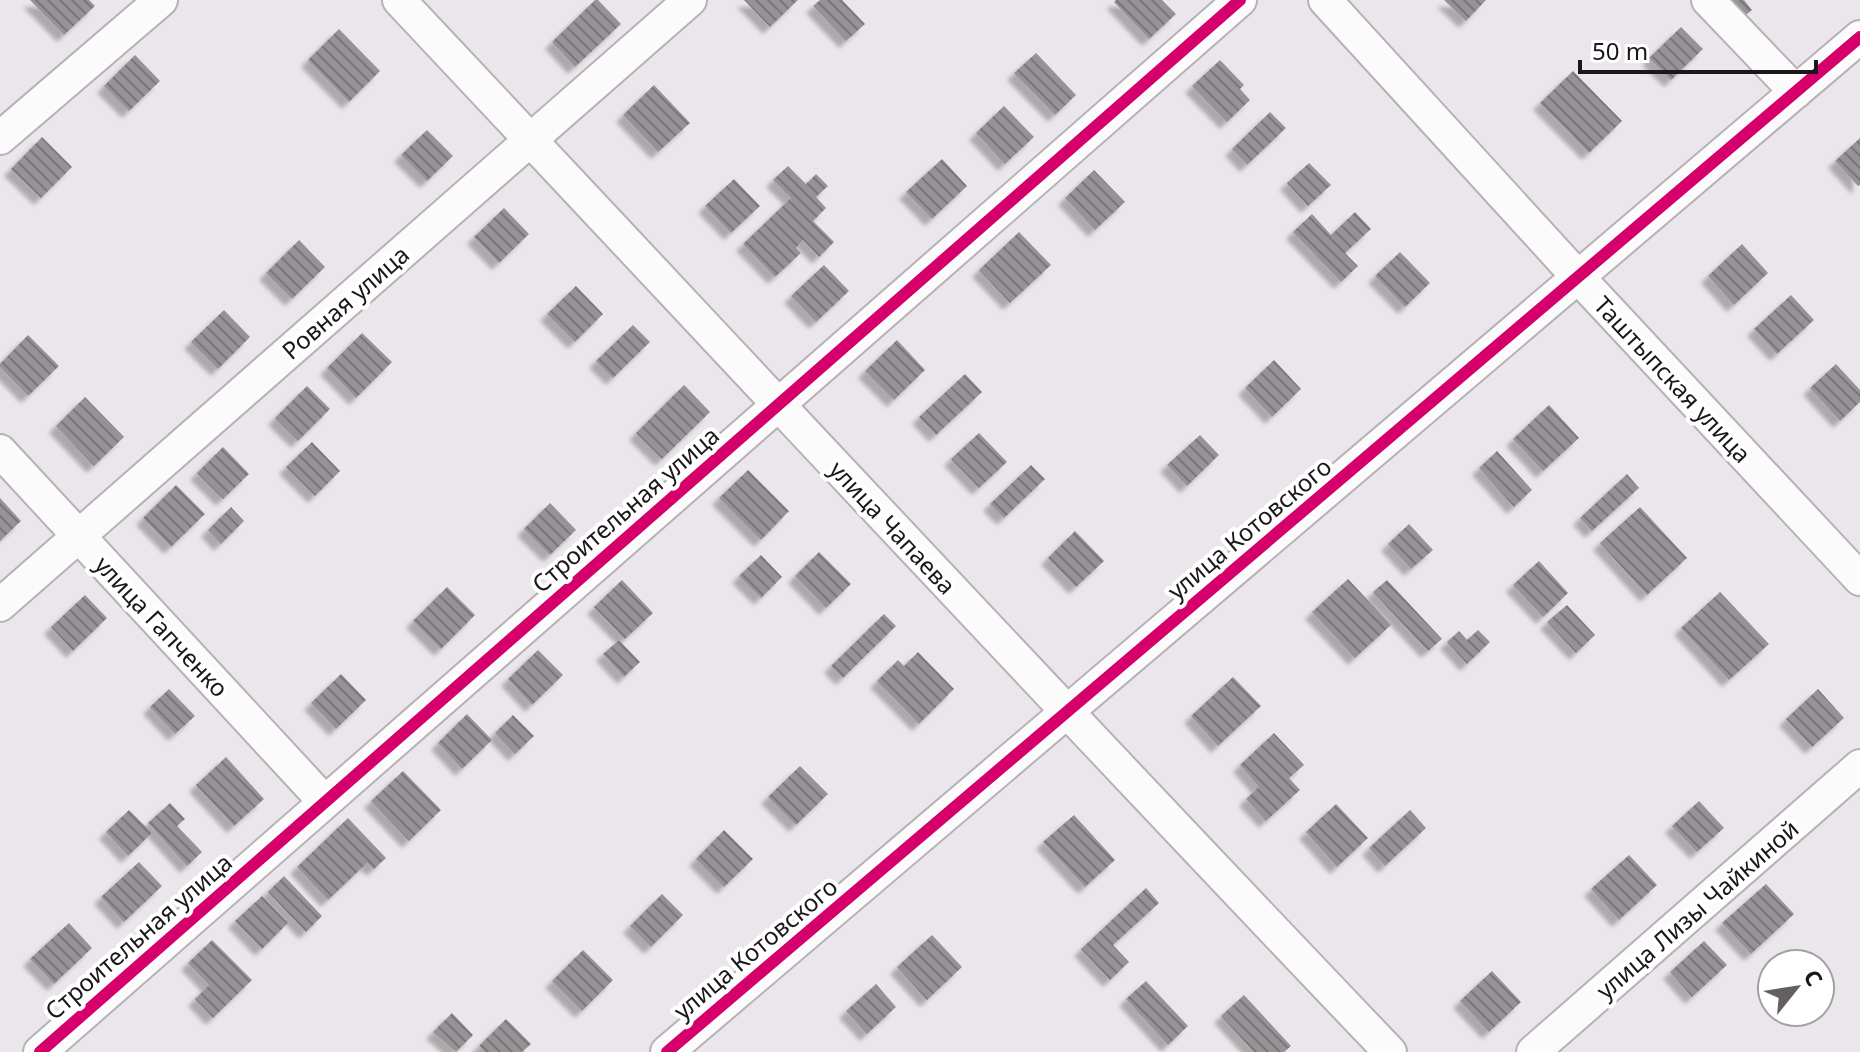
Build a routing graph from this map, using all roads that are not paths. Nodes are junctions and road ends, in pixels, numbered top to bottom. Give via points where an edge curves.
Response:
1 (161, 0) edge
2 (399, 0) edge
3 (690, 0) edge
4 (1240, 0) edge
5 (1325, 0) edge
6 (1708, 0) edge
7 (1860, 37) edge
8 (1796, 92) junction
9 (0, 138) edge
10 (530, 140) junction
11 (1578, 277) junction
12 (779, 403) junction
13 (0, 451) edge
14 (78, 536) junction
15 (1860, 579) edge
16 (0, 605) edge
17 (1066, 713) junction
18 (1860, 766) edge
19 (324, 801) junction
20 (40, 1052) edge
21 (667, 1052) edge
22 (1390, 1052) edge
23 (1533, 1052) edge

1 - 9 street
2 - 10 street, улица Чапаева
3 - 10 street, Ровная улица
4 - 12 street, Строительная улица
5 - 11 street, Таштыпская улица
6 - 8 street
7 - 8 street, улица Котовского
8 - 11 street, улица Котовского
10 - 12 street, улица Чапаева
10 - 14 street, Ровная улица
11 - 15 street, Таштыпская улица
11 - 17 street, улица Котовского
12 - 17 street, улица Чапаева
12 - 19 street, Строительная улица
13 - 14 street, улица Гапченко
14 - 16 street, Ровная улица
14 - 19 street, улица Гапченко
17 - 21 street, улица Котовского
17 - 22 street, улица Чапаева
18 - 23 street, улица Лизы Чайкиной
19 - 20 street, Строительная улица

